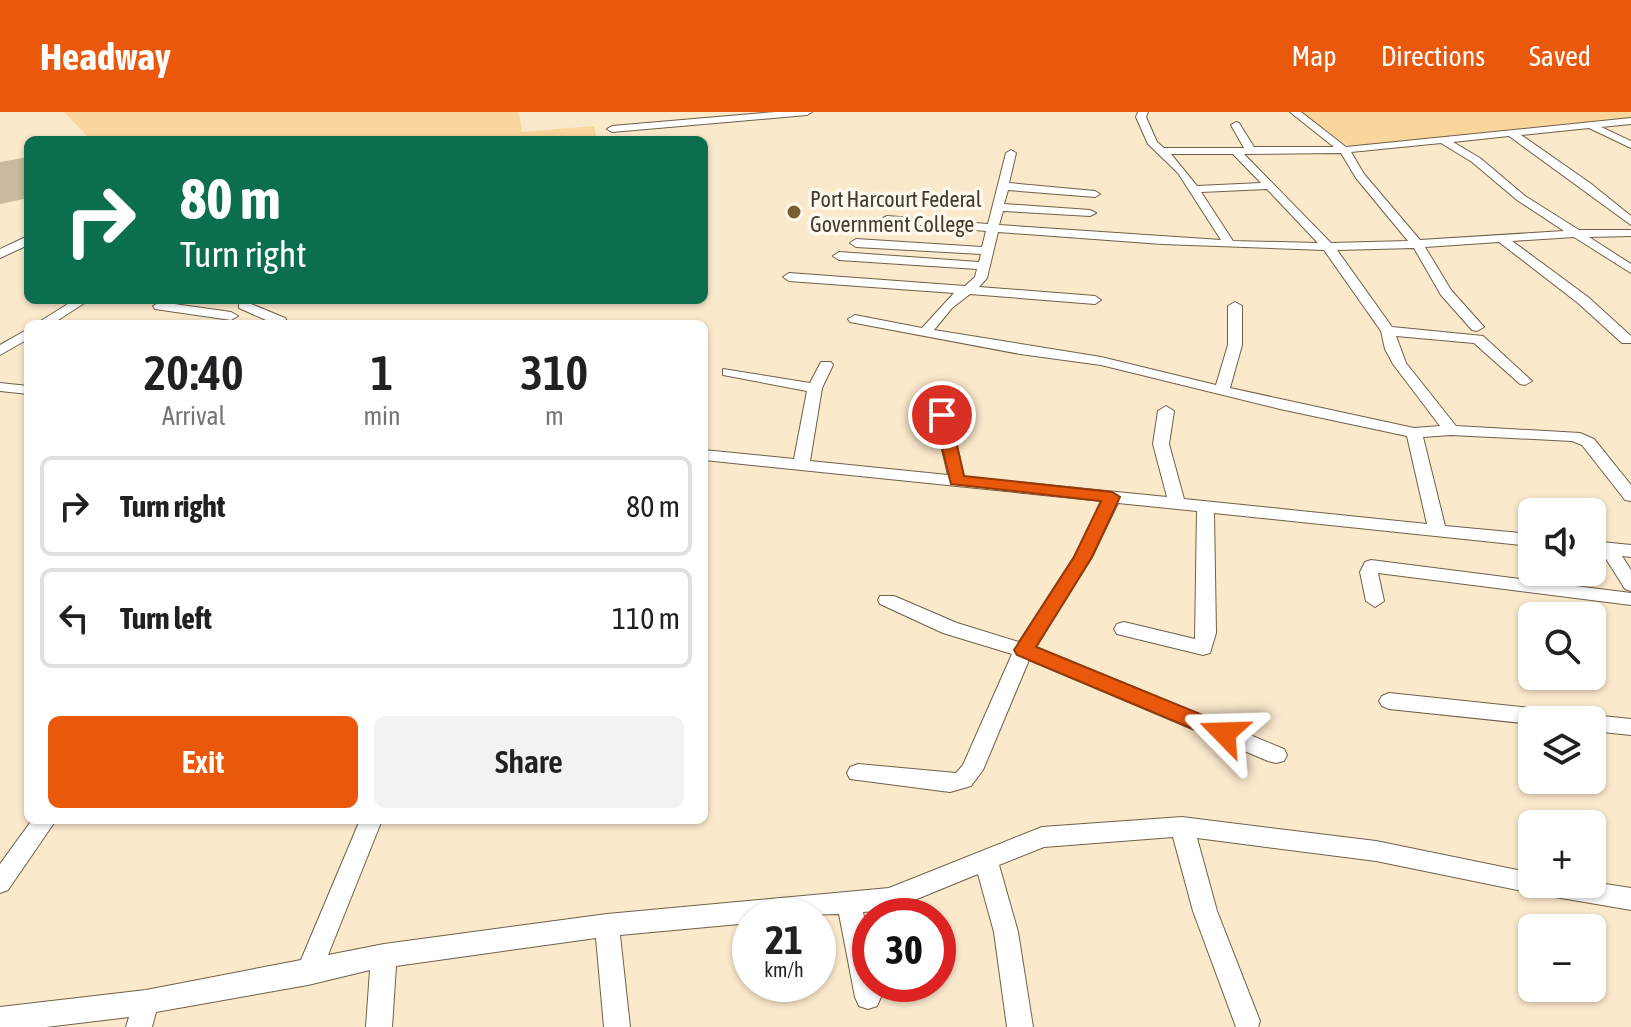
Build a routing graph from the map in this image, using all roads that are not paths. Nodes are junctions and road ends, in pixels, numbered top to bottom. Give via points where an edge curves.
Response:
1 (807, 112) edge
2 (1143, 112) edge
3 (1295, 112) edge
4 (1631, 121) edge
5 (1236, 125) dead end
6 (1590, 125) junction
7 (612, 130) edge
8 (1511, 133) junction
9 (1441, 139) junction
10 (1631, 145) edge
11 (1235, 150) junction
12 (1250, 150) junction
13 (1344, 150) junction
14 (1162, 151) junction
15 (1011, 153) dead end
16 (1003, 186) junction
17 (1270, 186) junction
18 (1194, 189) junction
19 (1095, 194) dead end
20 (998, 207) junction
21 (1090, 213) dead end
22 (887, 219) dead end
23 (1631, 222) edge
24 (991, 228) junction
25 (1576, 232) junction
26 (1631, 233) edge
27 (1501, 238) junction
28 (24, 242) edge
29 (856, 243) dead end
30 (1229, 243) junction
31 (1418, 245) junction
32 (1328, 247) junction
33 (986, 251) junction
34 (0, 254) edge
35 (839, 256) dead end
36 (983, 266) junction
37 (1631, 269) edge
38 (789, 277) dead end
39 (972, 290) junction
40 (1095, 300) dead end
41 (76, 304) edge
42 (245, 304) edge
43 (250, 304) edge
44 (160, 306) dead end
45 (1235, 306) dead end
46 (855, 319) dead end
47 (50, 320) edge
48 (226, 320) edge
49 (278, 320) edge
50 (1477, 327) dead end
51 (1388, 331) junction
52 (926, 332) junction
53 (24, 336) edge
54 (1627, 340) dead end
55 (0, 351) edge
56 (826, 365) dead end
57 (728, 372) dead end
58 (1525, 381) dead end
59 (0, 387) edge
60 (815, 388) junction
61 (24, 390) edge
62 (1222, 391) junction
63 (1166, 411) dead end
64 (942, 415) dead end
65 (1451, 430) junction
66 (1414, 433) junction
67 (708, 455) edge
68 (801, 466) junction
69 (957, 481) junction
70 (1631, 496) edge
71 (1112, 497) junction
72 (1177, 503) junction
73 (1205, 506) junction
74 (1437, 529) junction
75 (1518, 538) edge
76 (1606, 549) edge
77 (1631, 551) edge
78 (1606, 555) edge
79 (1631, 585) edge
80 (1631, 599) edge
81 (887, 600) dead end
82 (1375, 601) dead end
83 (1124, 629) dead end
84 (1024, 650) junction
85 (1389, 701) dead end
86 (1518, 715) edge
87 (1606, 724) edge
88 (1631, 727) edge
89 (1276, 755) dead end
90 (858, 773) dead end
91 (42, 824) edge
92 (369, 824) edge
93 (1182, 827) junction
94 (986, 859) junction
95 (1518, 880) edge
96 (0, 883) edge
97 (1606, 895) edge
98 (1631, 899) edge
99 (849, 903) junction
100 (852, 918) edge
101 (607, 925) junction
102 (384, 956) junction
103 (308, 973) junction
104 (143, 1014) edge
105 (0, 1020) edge
106 (1247, 1021) dead end
107 (379, 1027) edge
108 (617, 1027) edge
109 (1020, 1027) edge

1 - 7 street
2 - 14 street via 1153,144
3 - 13 street
4 - 6 street
5 - 12 street
6 - 8 street
6 - 10 street
8 - 9 street
8 - 23 street
9 - 13 street
9 - 25 street
11 - 12 street
11 - 14 street
11 - 17 street
12 - 13 street
13 - 31 street
14 - 18 street
15 - 16 street
16 - 19 street
16 - 20 street
17 - 18 street
17 - 32 street
18 - 30 street
20 - 21 street
20 - 24 street
22 - 24 street
24 - 30 street
24 - 33 street
25 - 26 street
25 - 27 street
25 - 37 street
27 - 31 street
27 - 54 street
28 - 34 street
29 - 33 street
30 - 32 street
31 - 32 street
31 - 50 street via 1446,292
32 - 51 street
33 - 36 street
35 - 36 street
36 - 39 street
38 - 39 street
39 - 40 street
39 - 52 street via 957,297
41 - 47 street
42 - 48 street
43 - 49 street
44 - 48 street
45 - 62 street via 1235,345
46 - 52 street
51 - 58 street via 1478,339
51 - 65 street via 1400,364
52 - 62 street via 1101,361
53 - 55 street
56 - 60 street
57 - 60 street
59 - 61 street
60 - 68 street
62 - 66 street
63 - 72 street via 1161,444
64 - 69 street
65 - 66 street
65 - 70 street via 1583,438
66 - 74 street
67 - 68 street
68 - 69 street
69 - 71 street
71 - 72 street
71 - 84 street via 1083,557
72 - 73 street
73 - 74 street
73 - 83 street via 1203,648
74 - 75 street
76 - 77 street
78 - 79 street
80 - 82 street via 1371,566
81 - 84 street via 950,628
84 - 89 street
84 - 90 street via 963,780
85 - 86 street
87 - 88 street
91 - 96 street
92 - 103 street
93 - 94 street via 1042,837
93 - 95 street via 1376,851
93 - 106 street via 1205,911
94 - 99 street via 890,899
94 - 109 street via 1006,932
97 - 98 street
99 - 100 street
99 - 101 street
101 - 102 street
101 - 108 street
102 - 103 street
102 - 107 street
103 - 104 street
104 - 105 street

